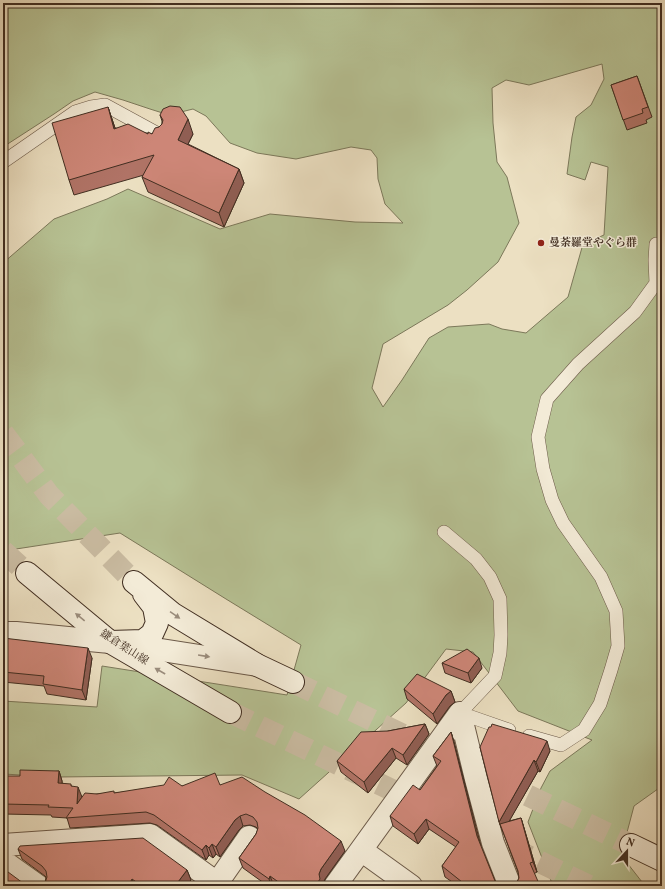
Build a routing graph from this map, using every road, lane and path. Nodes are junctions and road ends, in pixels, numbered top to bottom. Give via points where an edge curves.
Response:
1 (160, 135) edge
2 (3, 162) edge
3 (656, 244) dead end
4 (444, 532) dead end
5 (27, 573) tunnel mouth
6 (3, 634) edge
7 (110, 642) junction
8 (257, 665) junction
9 (293, 682) tunnel mouth
10 (230, 712) tunnel mouth
11 (460, 713) junction
12 (249, 837) dead end
13 (3, 845) edge
14 (631, 845) tunnel mouth
15 (361, 850) junction
16 (662, 860) edge
17 (3, 861) edge
18 (219, 884) edge
19 (38, 886) edge
20 (335, 886) edge
21 (410, 886) edge
22 (510, 886) edge

1 - 2 lane via 105,105 91,107 75,112
3 - 11 lane via 656,283 635,312 578,364 547,399 538,437 543,469 552,500 563,523 601,577 616,611 618,646 600,704 584,730 561,745
4 - 11 lane via 476,558 490,577 500,599 500,653 495,676
7 -> 5 street, 鎌倉葉山線
6 - 7 street
7 -> 8 street
7 -> 8 street via 143,641 152,634 157,623 154,607 136,584 173,614
10 -> 7 street, 鎌倉葉山線
8 - 9 street
11 - 15 street
11 - 22 street via 493,843
12 - 18 street
13 - 18 street via 150,835
14 - 16 street
15 - 20 street
15 - 21 street
17 - 19 street

